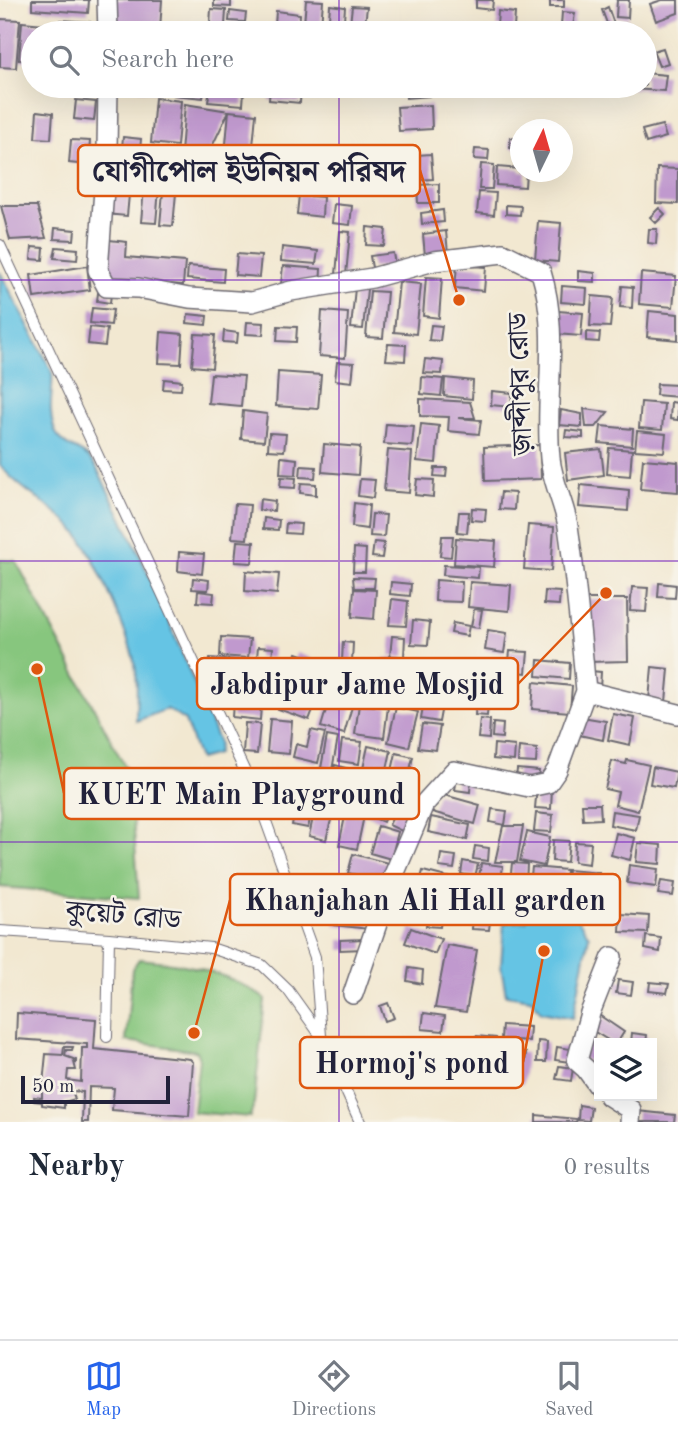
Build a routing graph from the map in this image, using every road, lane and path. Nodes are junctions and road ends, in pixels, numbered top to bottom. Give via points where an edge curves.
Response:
1 (107, 0) edge
2 (108, 21) edge
3 (108, 98) edge
4 (0, 245) edge
5 (586, 691) junction
6 (678, 714) edge
7 (0, 931) edge
8 (110, 937) junction
9 (612, 957) dead end
10 (353, 994) dead end
11 (321, 1036) junction
12 (107, 1037) dead end
13 (594, 1080) edge
14 (616, 1101) edge
15 (360, 1122) edge
16 (629, 1122) edge

1 - 2 street
3 - 5 street, জ়াব্দীপুর রোড via 98,270 107,287 252,302 434,261 503,253 541,272 552,340 550,461 567,522
4 - 11 lane via 259,802 315,957
5 - 6 street
5 - 10 street via 548,783 529,787 454,771 424,804
7 - 8 lane, কুয়েট রোড
8 - 11 lane, কুয়েট রোড via 211,948 262,965 288,990
8 - 12 lane
9 - 13 street via 577,1061
11 - 15 lane, কুয়েট রোড
14 - 16 street via 631,1111

